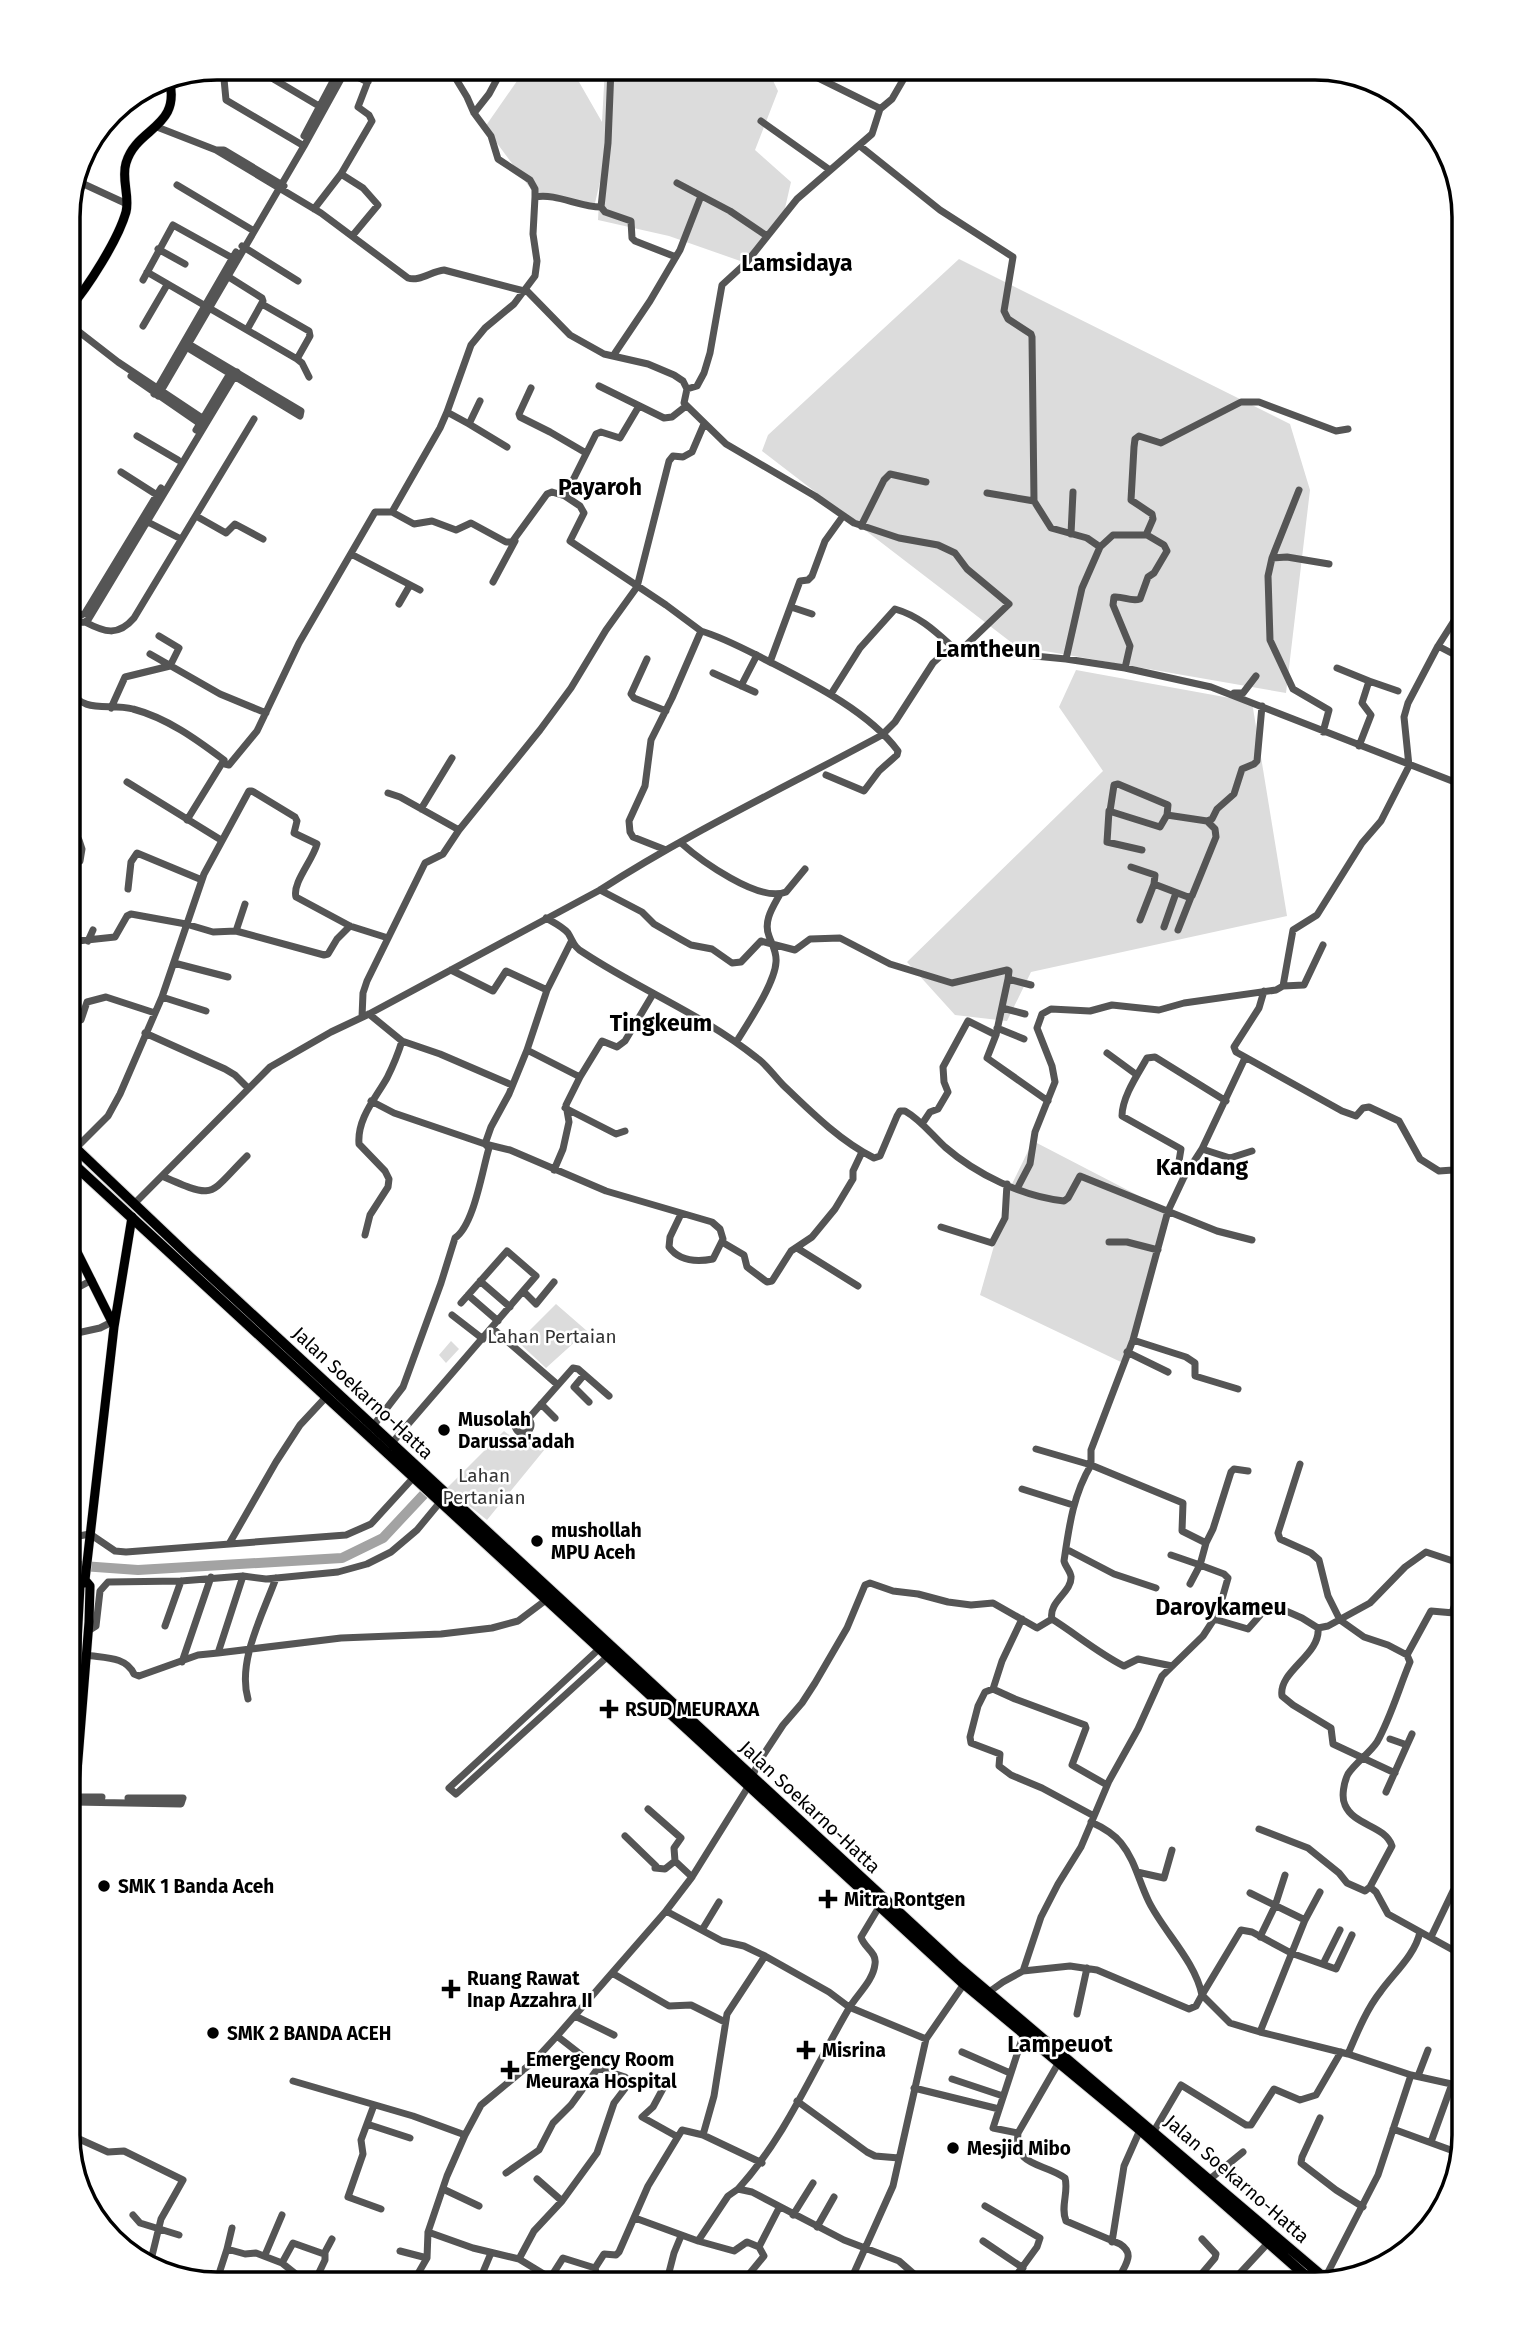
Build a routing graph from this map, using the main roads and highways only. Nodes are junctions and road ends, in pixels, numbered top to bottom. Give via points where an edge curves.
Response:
1 (170, 89) edge
2 (81, 293) edge
3 (81, 1153) edge
4 (81, 1170) edge
5 (132, 1217) junction
6 (80, 1258) edge
7 (203, 1276) junction
8 (113, 1325) junction
9 (85, 1578) junction
10 (80, 1586) edge
11 (543, 1593) junction
12 (80, 1696) edge
13 (750, 1782) junction
14 (898, 1918) junction
15 (1310, 2272) edge
16 (1313, 2272) edge

1 - 2 main road via 172,103 166,117 134,149 125,165 126,211
3 - 7 highway, Jalan Soekarno-Hatta
4 - 5 highway, Jalan Soekarno-Hatta
5 - 7 highway, Jalan Soekarno-Hatta
5 - 8 main road
6 - 8 main road
7 - 11 highway, Jalan Soekarno-Hatta
7 - 11 highway, Jalan Soekarno-Hatta via 376,1423 391,1444
8 - 9 main road
9 - 10 main road
9 - 12 main road via 90,1586
11 - 13 highway, Jalan Soekarno-Hatta
11 - 13 highway, Jalan Soekarno-Hatta via 603,1653
13 - 14 highway, Jalan Soekarno-Hatta
13 - 14 highway, Jalan Soekarno-Hatta via 879,1907
14 - 15 highway, Jalan Soekarno-Hatta via 964,1984 1268,2243
14 - 16 highway, Jalan Soekarno-Hatta via 1154,2131

